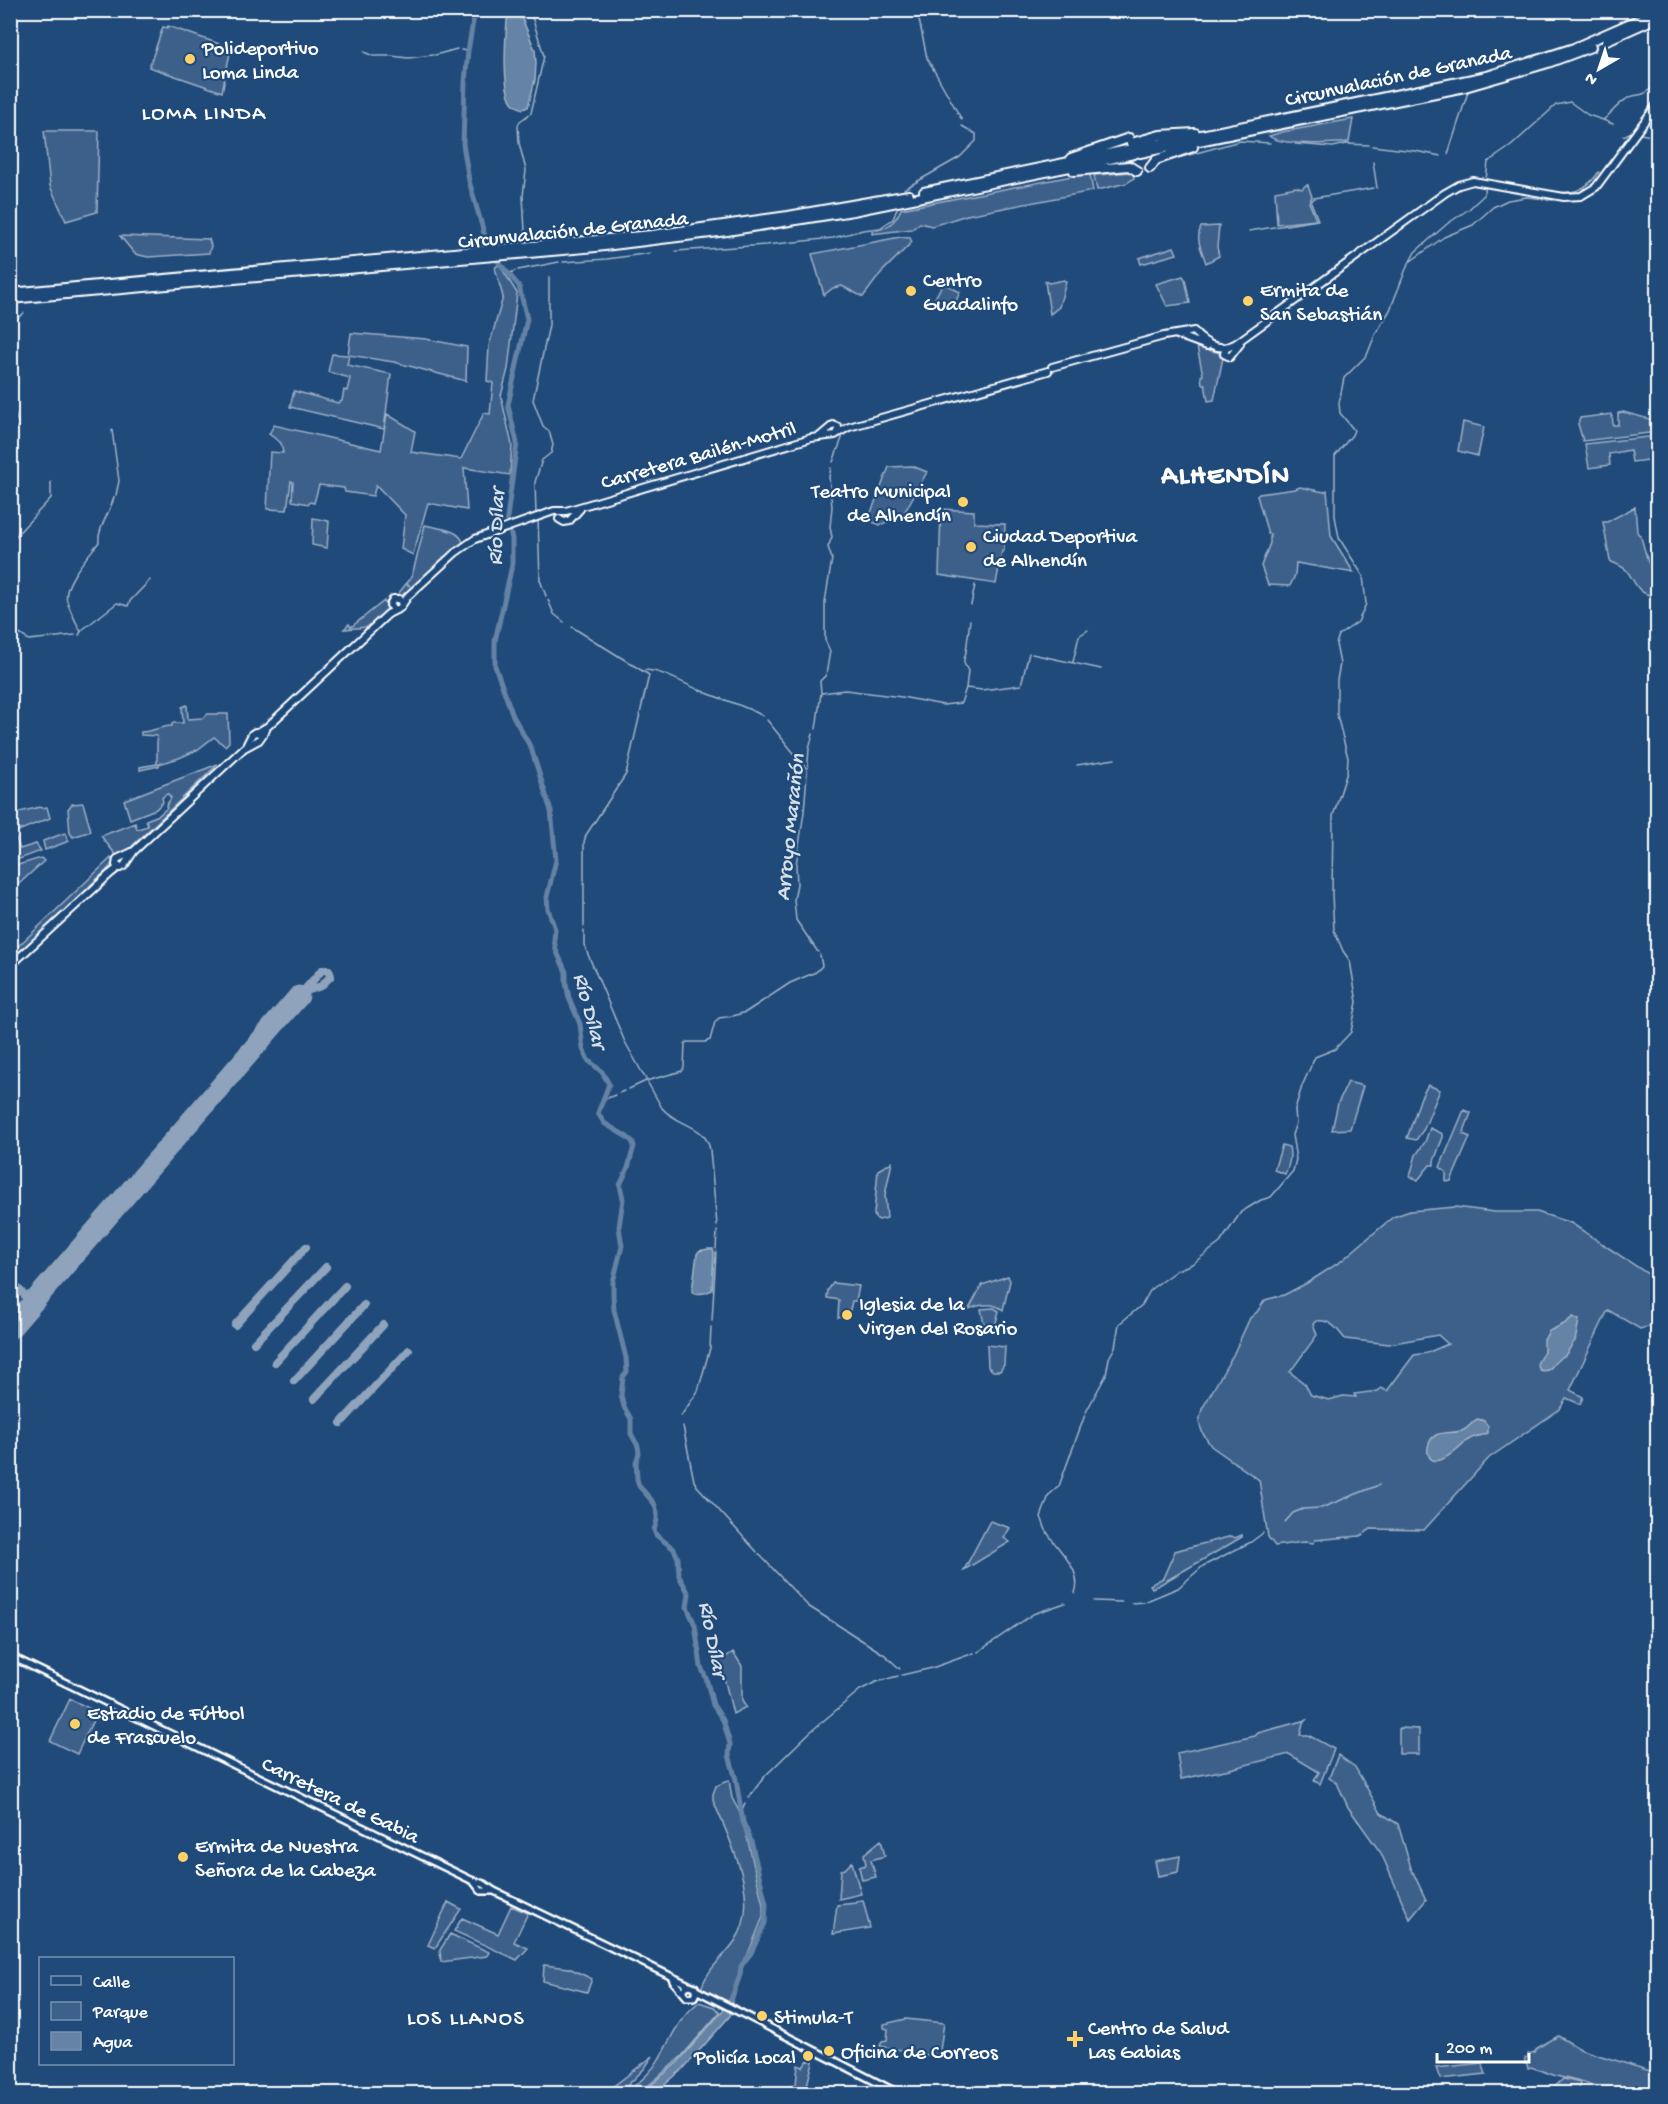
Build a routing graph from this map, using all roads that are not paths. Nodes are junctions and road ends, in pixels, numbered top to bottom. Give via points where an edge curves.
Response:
1 (1658, 11) edge
2 (1658, 17) edge
3 (1658, 103) edge
4 (1240, 134) junction
5 (1134, 148) junction
6 (1150, 168) dead end
7 (1043, 171) junction
8 (1137, 171) dead end
9 (484, 254) junction
10 (10, 293) edge
11 (10, 299) edge
12 (585, 504) junction
13 (564, 511) junction
14 (540, 517) junction
15 (570, 518) junction
16 (559, 519) junction
17 (401, 602) junction
18 (393, 608) junction
19 (10, 966) edge
20 (10, 1656) edge
21 (121, 1710) junction
22 (163, 1731) junction
23 (173, 1734) junction
24 (213, 1753) junction
25 (220, 1759) junction
26 (227, 1760) junction
27 (271, 1782) junction
28 (667, 1976) junction
29 (688, 1985) junction
30 (696, 1990) junction
31 (683, 1992) junction
32 (694, 1997) junction
33 (722, 2004) junction
34 (900, 2094) edge

1 - 5 highway, Circunvalación de Granada via 1574,48 1509,70 1217,132 1160,135
2 - 4 highway, Circunvalación de Granada via 1572,55 1501,78
3 - 12 main road, Carretera Bailén-Motril via 1587,194 1564,197 1480,181 1454,188 1228,350 1193,337 1164,336
4 - 5 highway, Circunvalación de Granada
4 - 6 highway via 1156,160
5 - 7 highway, Circunvalación de Granada
5 - 7 highway
7 - 8 highway via 1049,175 1129,166
7 - 9 highway, Circunvalación de Granada via 789,222 652,240
9 - 10 highway, Circunvalación de Granada
9 - 11 highway, Circunvalación de Granada
12 - 13 main road, Carretera Bailén-Motril
12 - 15 main road, Carretera Bailén-Motril
13 - 14 main road, Carretera Bailén-Motril
13 - 15 main road
13 - 16 main road
14 - 16 main road
14 - 17 main road, Carretera Bailén-Motril via 501,528 465,545
15 - 16 main road via 566,522
17 - 18 main road via 400,608
17 - 18 main road via 393,599
18 - 19 main road
20 - 21 main road
21 - 22 main road
21 - 23 main road
22 - 23 main road
22 - 25 main road, Carretera de Gabia
23 - 24 main road
24 - 25 main road
24 - 26 main road
25 - 26 main road
25 - 27 main road, Carretera de Gabia
26 - 27 main road
27 - 28 main road, Carretera de Gabia
28 - 29 main road, Carretera de Gabia
28 - 31 main road, Carretera de Gabia
29 - 30 main road
29 - 31 main road
30 - 32 main road
30 - 33 main road
31 - 32 main road via 688,1998
32 - 33 main road
33 - 34 main road

